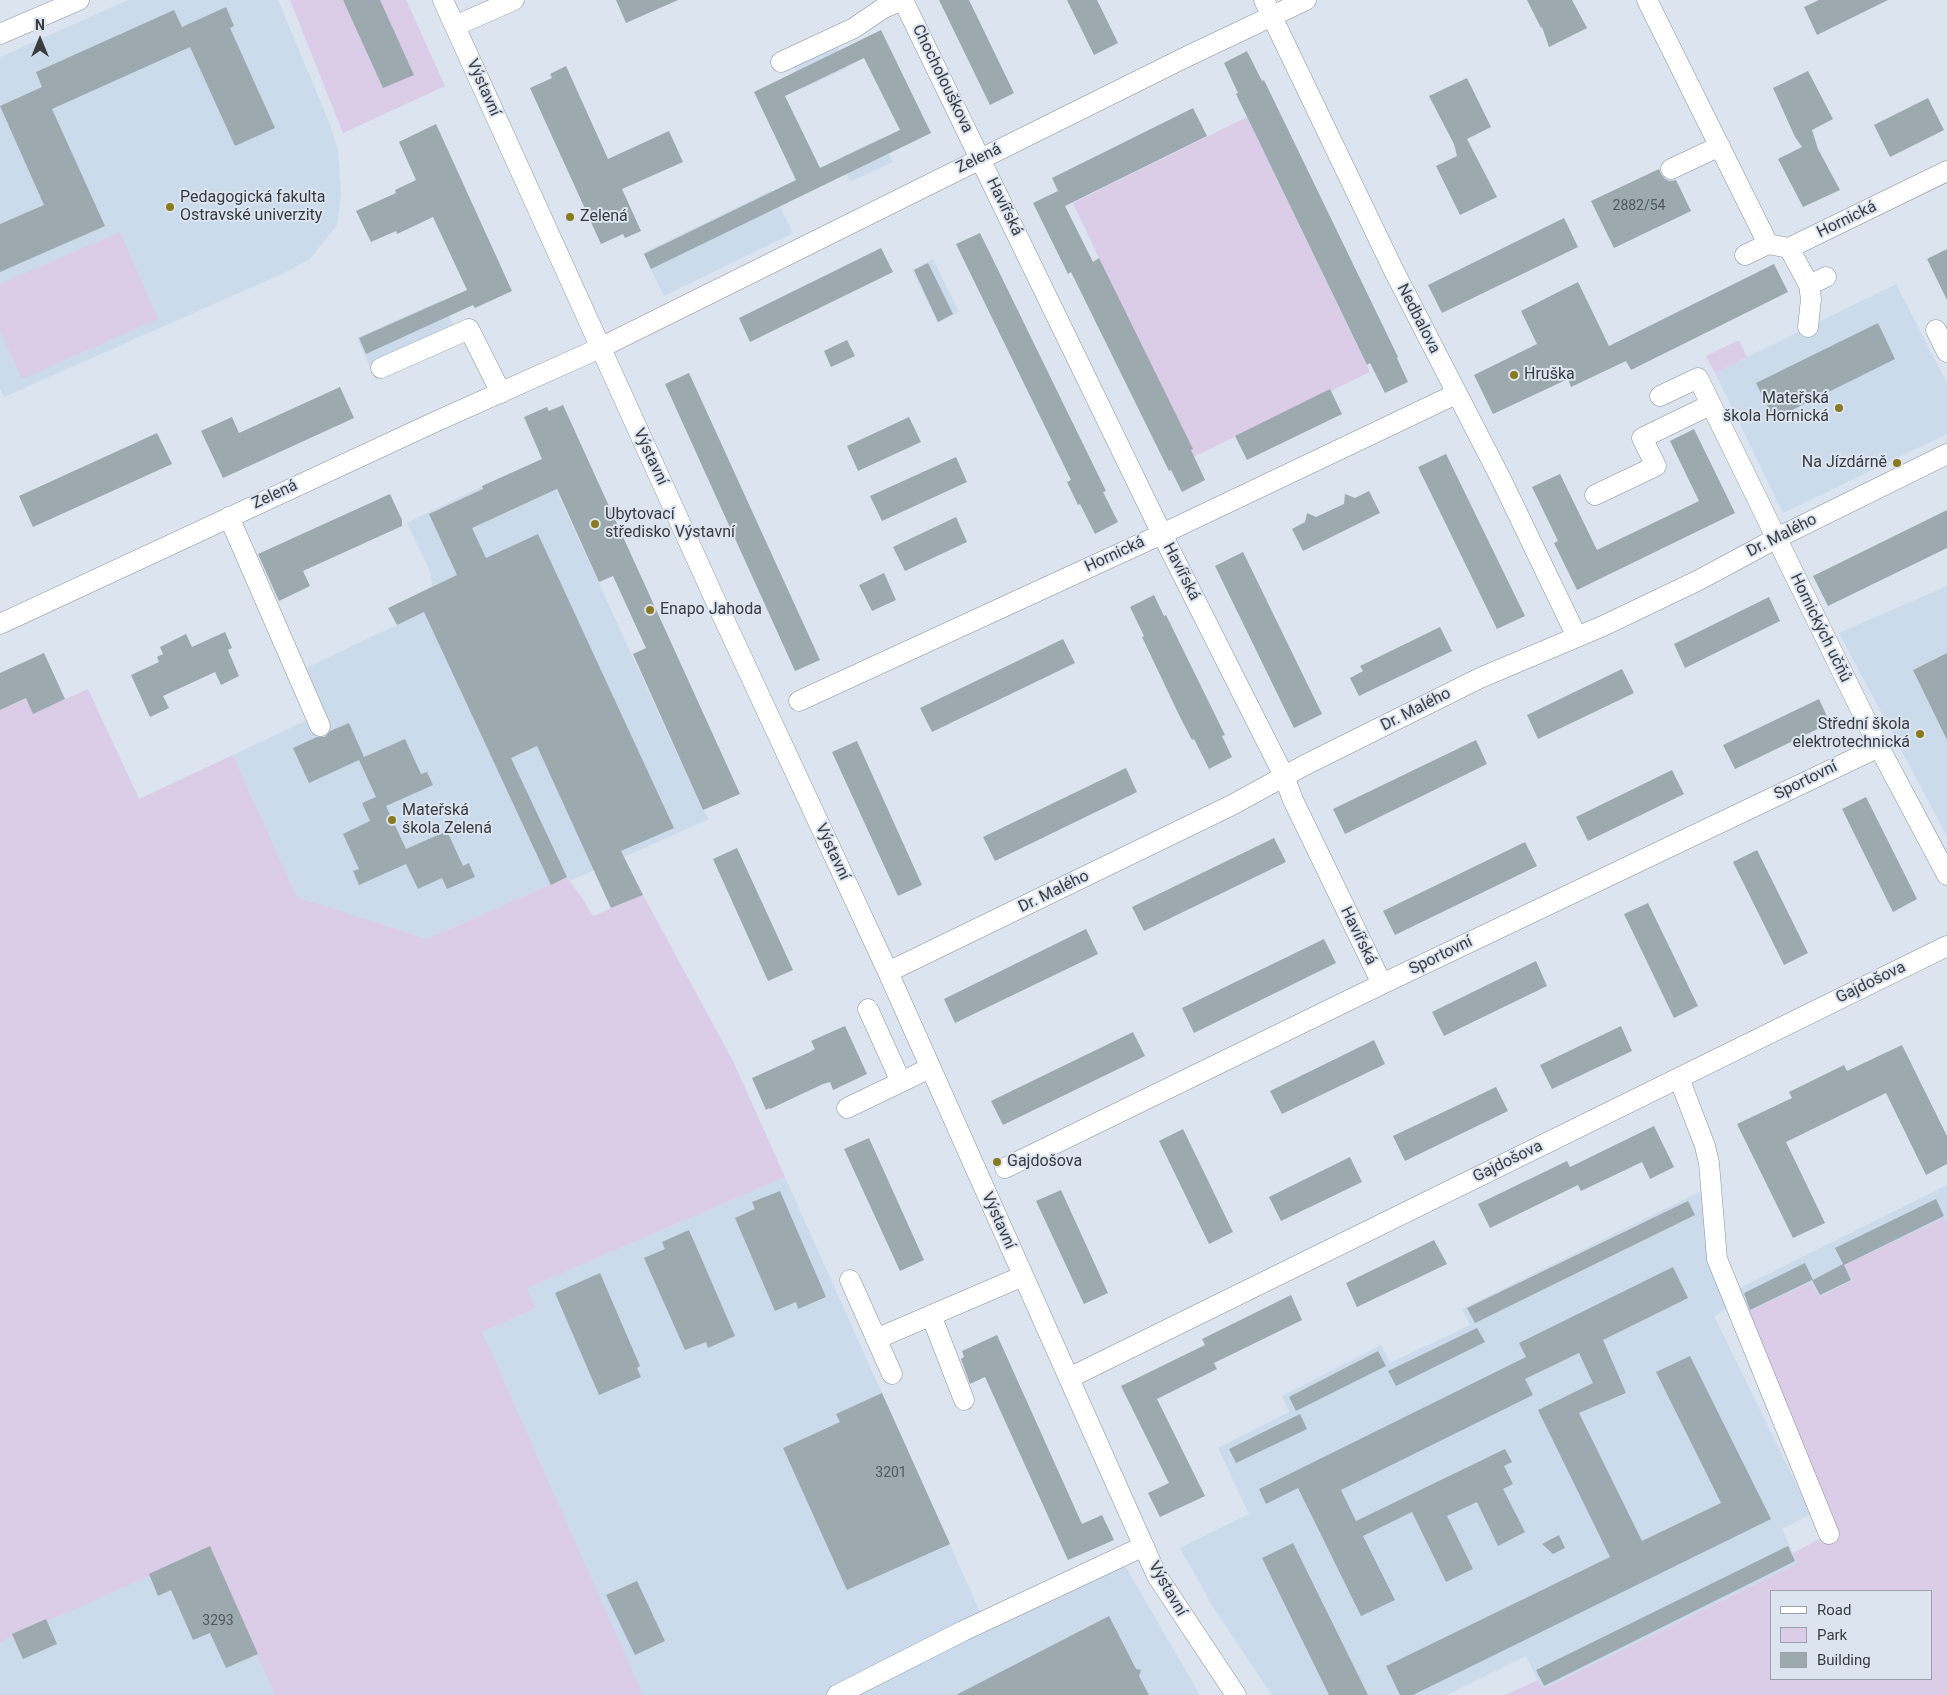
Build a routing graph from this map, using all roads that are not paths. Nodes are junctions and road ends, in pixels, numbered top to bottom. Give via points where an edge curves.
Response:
1 (79, 0) edge
2 (443, 0) edge
3 (514, 0) edge
4 (902, 0) edge
5 (1306, 0) edge
6 (1646, 0) edge
7 (1268, 9) edge
8 (455, 26) junction
9 (0, 34) edge
10 (782, 62) dead end
11 (1720, 146) junction
12 (981, 158) junction
13 (1671, 169) dead end
14 (1947, 171) edge
15 (1768, 244) junction
16 (1789, 248) junction
17 (1745, 255) dead end
18 (1808, 327) dead end
19 (1936, 330) dead end
20 (600, 348) junction
21 (1947, 352) edge
22 (381, 368) dead end
23 (501, 393) junction
24 (1456, 394) junction
25 (1660, 396) dead end
26 (1710, 405) junction
27 (1947, 454) edge
28 (1595, 495) dead end
29 (229, 517) junction
30 (1162, 534) junction
31 (1777, 538) junction
32 (0, 624) edge
33 (1577, 637) junction
34 (799, 701) dead end
35 (320, 726) dead end
36 (1878, 746) junction
37 (1284, 776) junction
38 (1947, 875) edge
39 (1947, 946) edge
40 (888, 972) junction
41 (1382, 984) junction
42 (868, 1009) dead end
43 (930, 1068) junction
44 (1679, 1078) junction
45 (901, 1082) junction
46 (847, 1108) dead end
47 (1005, 1168) dead end
48 (1023, 1276) junction
49 (850, 1280) dead end
50 (931, 1315) junction
51 (876, 1339) junction
52 (892, 1374) dead end
53 (1069, 1378) junction
54 (964, 1400) dead end
55 (1829, 1534) dead end
56 (1144, 1546) junction
57 (837, 1695) edge
58 (1236, 1695) edge

1 - 9 street
2 - 8 street, Výstavní
3 - 8 street
4 - 10 street via 854,28
4 - 12 street, Chocholouškova
5 - 7 street, Zelená
6 - 11 street
7 - 12 street, Zelená via 1186,57
7 - 24 street, Nedbalova
8 - 20 street, Výstavní
11 - 13 street
11 - 15 street
12 - 20 street, Zelená
12 - 30 street, Havířská
14 - 16 street, Hornická
15 - 16 street
15 - 17 street
16 - 18 street via 1817,281
19 - 21 street
20 - 23 street, Zelená
20 - 40 street, Výstavní
22 - 23 street via 469,329
23 - 29 street, Zelená
24 - 30 street, Hornická
24 - 33 street, Nedbalova
25 - 26 street, Hornických učňů via 1698,378
26 - 28 street via 1642,438 1656,466
26 - 31 street, Hornických učňů
27 - 31 street, Dr. Malého
29 - 32 street, Zelená
29 - 35 street
30 - 34 street, Hornická
30 - 37 street, Havířská
31 - 33 street, Dr. Malého via 1699,580
31 - 36 street, Hornických učňů
33 - 37 street, Dr. Malého via 1480,678
36 - 38 street, Hornických učňů
36 - 41 street, Sportovní
37 - 40 street, Dr. Malého via 1232,805
37 - 41 street, Havířská
39 - 44 street, Gajdošova
40 - 43 street, Výstavní
41 - 47 street, Sportovní
42 - 45 street
43 - 45 street
43 - 48 street, Výstavní
44 - 53 street, Gajdošova
44 - 55 street via 1709,1163 1716,1258
45 - 46 street
48 - 50 street
48 - 53 street, Výstavní
49 - 51 street
50 - 51 street
50 - 54 street
51 - 52 street
53 - 56 street, Výstavní
56 - 57 street via 963,1631
56 - 58 street, Výstavní via 1157,1576

